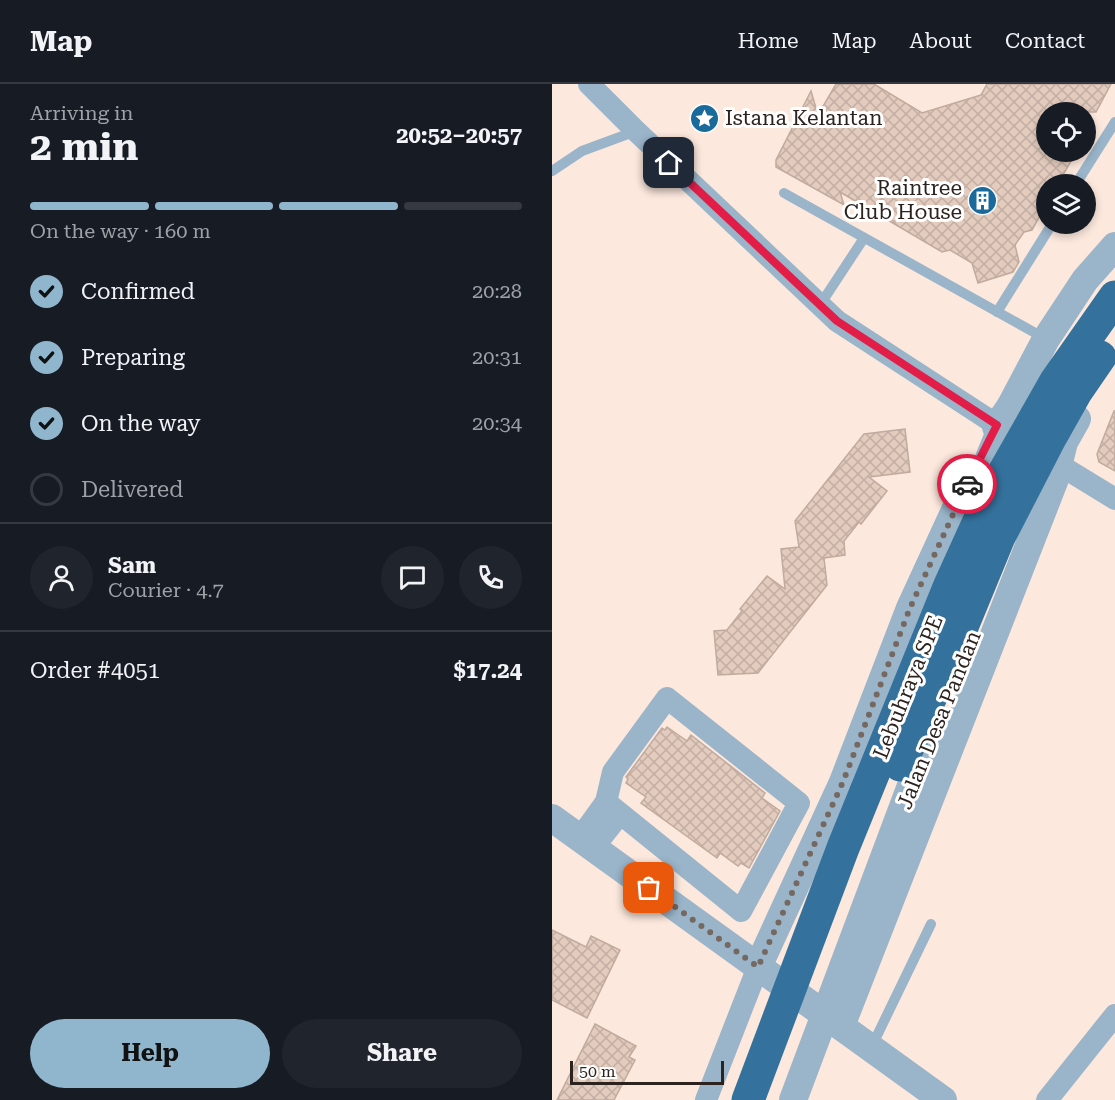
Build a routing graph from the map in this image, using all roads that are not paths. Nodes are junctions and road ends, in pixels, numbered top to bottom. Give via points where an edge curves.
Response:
1 (589, 84) edge
2 (1115, 122) edge
3 (636, 131) junction
4 (552, 171) edge
5 (1082, 174) edge
6 (784, 193) dead end
7 (1046, 234) edge
8 (864, 237) junction
9 (1115, 246) edge
10 (1115, 297) edge
11 (820, 305) junction
12 (997, 312) junction
13 (1115, 336) edge
14 (1046, 339) junction
15 (1115, 354) edge
16 (1004, 416) junction
17 (1061, 453) junction
18 (1115, 499) edge
19 (613, 808) junction
20 (552, 818) edge
21 (587, 843) junction
22 (931, 924) dead end
23 (758, 967) junction
24 (1115, 1015) edge
25 (841, 1026) junction
26 (871, 1048) junction
27 (706, 1100) edge
28 (736, 1100) edge
29 (748, 1100) edge
30 (772, 1100) edge
31 (794, 1100) edge
32 (942, 1100) edge
33 (1047, 1100) edge

1 - 3 street
2 - 5 lane
3 - 4 lane via 582,151
3 - 11 street
6 - 8 lane
7 - 12 lane
8 - 11 lane
8 - 12 lane
9 - 14 street via 1085,280
10 - 29 highway, Lebuhraya SPE, bridge via 1056,381 990,497 843,849
11 - 16 street via 837,321
12 - 14 lane
13 - 30 highway, Lebuhraya SPE, bridge via 1076,392 999,537 903,759
14 - 16 street
15 - 17 street, Jalan Desa Pandan
16 - 23 street via 952,515 910,608 843,782
16 - 28 street, bridge
17 - 18 street
17 - 25 street via 1055,479
17 - 31 street, Jalan Desa Pandan, bridge via 1047,462 937,716
19 - 19 street via 741,911 799,803 667,698 613,772
19 - 21 street
20 - 21 street
21 - 23 street
22 - 26 lane
23 - 25 street
23 - 27 street
24 - 33 street
25 - 26 street
26 - 32 street

